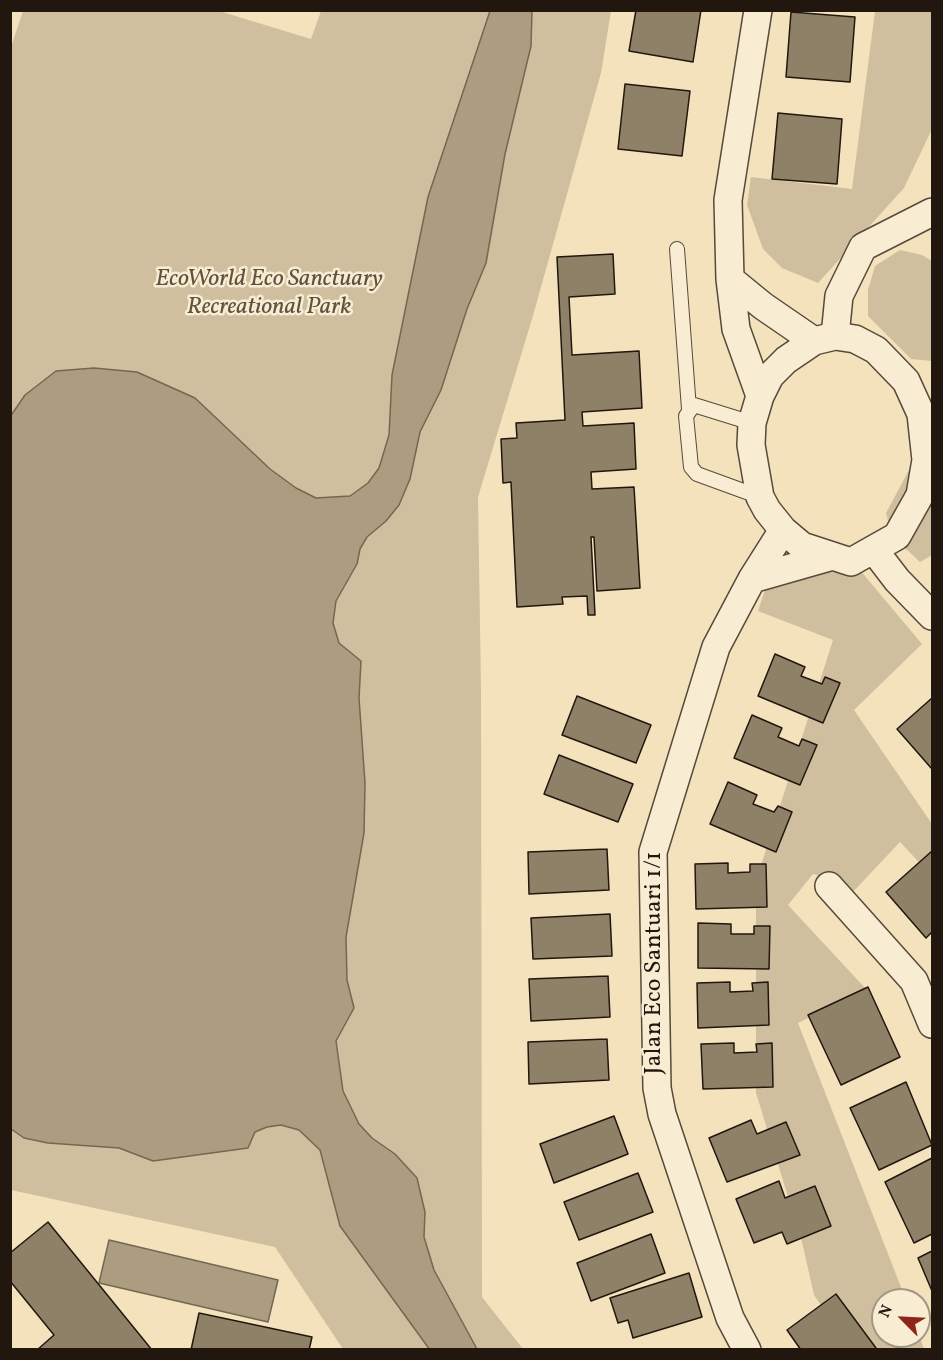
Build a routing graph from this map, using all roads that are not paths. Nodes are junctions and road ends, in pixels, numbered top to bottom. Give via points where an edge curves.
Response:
1 (758, 10) edge
2 (932, 213) edge
3 (677, 249) dead end
4 (730, 279) junction
5 (839, 296) junction
6 (825, 338) junction
7 (876, 350) junction
8 (760, 396) junction
9 (689, 409) junction
10 (927, 414) edge
11 (752, 423) junction
12 (929, 459) edge
13 (760, 497) junction
14 (783, 530) junction
15 (874, 550) junction
16 (829, 557) junction
17 (752, 579) junction
18 (930, 608) edge
19 (829, 886) dead end
20 (914, 981) junction
21 (933, 1001) edge
22 (933, 1024) edge
23 (747, 1350) edge

1 - 4 street via 728,201
2 - 5 street via 863,247
3 - 9 lane
4 - 6 street via 763,306
4 - 8 street via 736,329
5 - 6 street
5 - 7 street
6 - 7 street via 855,339
6 - 8 street via 786,360 770,376
7 - 10 street via 906,381
8 - 11 street
9 - 11 lane via 694,405
9 - 13 lane via 686,416 691,467 703,478
10 - 12 street
11 - 13 street via 751,445
12 - 15 street via 920,495 897,536
13 - 14 street
14 - 16 street via 802,546
14 - 17 street, Jalan Eco Santuari 1/1
15 - 16 street via 851,562
15 - 18 street via 897,580
16 - 17 street
17 - 23 street, Jalan Eco Santuari 1/1 via 716,647 653,852 657,1088 662,1114 730,1318
19 - 20 street
20 - 21 street
20 - 22 street

